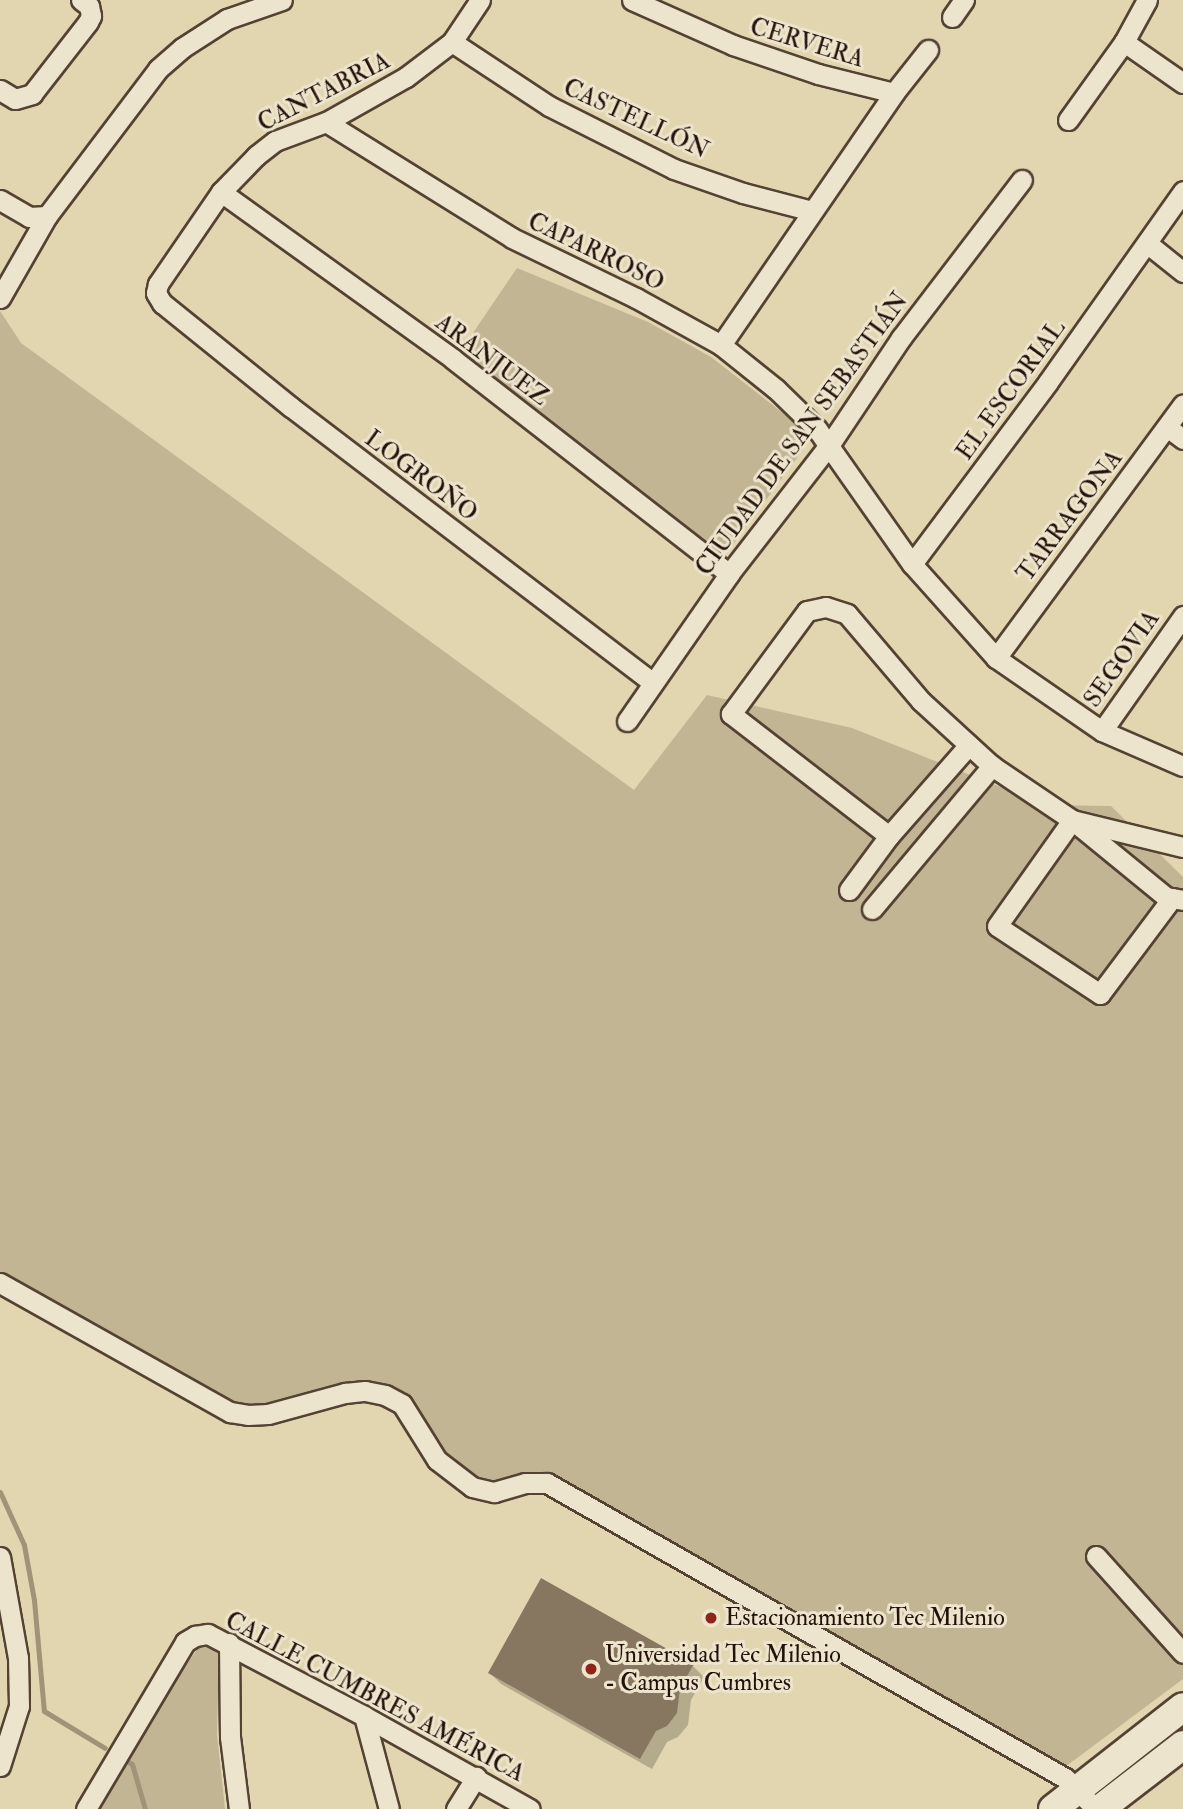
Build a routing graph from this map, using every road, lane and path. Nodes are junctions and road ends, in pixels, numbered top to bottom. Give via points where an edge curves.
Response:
1 (282, 0) edge
2 (480, 0) edge
3 (632, 0) edge
4 (964, 0) edge
5 (1147, 0) edge
6 (82, 1) edge
7 (952, 17) dead end
8 (452, 42) junction
9 (1124, 42) junction
10 (928, 50) dead end
11 (1183, 83) edge
12 (2, 92) edge
13 (894, 93) junction
14 (1068, 120) dead end
15 (326, 122) junction
16 (1022, 180) dead end
17 (1183, 191) edge
18 (221, 192) junction
19 (0, 200) edge
20 (812, 211) junction
21 (47, 216) junction
22 (1148, 244) junction
23 (1183, 272) edge
24 (1, 294) edge
25 (162, 303) joint
26 (721, 345) junction
27 (1183, 404) edge
28 (1175, 433) edge
29 (830, 444) junction
30 (912, 564) junction
31 (729, 574) junction
32 (1183, 616) edge
33 (996, 658) junction
34 (653, 683) junction
35 (627, 720) dead end
36 (1101, 731) junction
37 (969, 745) junction
38 (1183, 765) edge
39 (992, 766) junction
40 (1072, 820) junction
41 (888, 836) junction
42 (1183, 847) edge
43 (849, 890) dead end
44 (1177, 899) edge
45 (872, 908) dead end
46 (0, 1283) edge
47 (1096, 1556) dead end
48 (0, 1557) edge
49 (4, 1591) edge
50 (229, 1643) junction
51 (1183, 1653) edge
52 (1183, 1707) edge
53 (364, 1716) junction
54 (1183, 1745) edge
55 (0, 1766) edge
56 (476, 1777) junction
57 (1076, 1788) junction
58 (86, 1809) edge
59 (239, 1809) edge
60 (389, 1809) edge
61 (456, 1809) edge
62 (530, 1809) edge
63 (1054, 1809) edge
64 (1098, 1809) edge

1 - 21 street via 227,19 158,69
2 - 8 street, CANTABRIA
3 - 13 street, CERVERA via 733,46
4 - 7 street
5 - 9 street
6 - 12 street via 90,10 88,22 32,94 15,99
8 - 15 street, CANTABRIA via 406,77
8 - 20 street, CASTELLÓN via 549,106 674,169
9 - 11 street
9 - 14 street
10 - 13 street
13 - 20 street
15 - 18 street, CANTABRIA via 275,141
15 - 26 street, CAPARROSO via 512,238
16 - 29 street, CIUDAD DE SAN SEBASTIÁN via 901,338
17 - 22 street, EL ESCORIAL
18 - 25 street, CANTABRIA via 158,284 156,292
18 - 31 street, ARANJUEZ via 453,359
19 - 21 street via 29,217
20 - 26 street
21 - 24 street
22 - 23 street
22 - 30 street, EL ESCORIAL
25 - 34 street, LOGROÑO
26 - 29 street, CAPARROSO via 776,389
27 - 28 street, TARRAGONA
28 - 33 street, TARRAGONA
29 - 30 street, CAPARROSO
29 - 31 street, CIUDAD DE SAN SEBASTIÁN
30 - 33 street, CAPARROSO
31 - 34 street, CIUDAD DE SAN SEBASTIÁN
32 - 36 street, SEGOVIA
33 - 36 street, CAPARROSO
34 - 35 street, CIUDAD DE SAN SEBASTIÁN
36 - 38 street, CAPARROSO
37 - 39 street
37 - 41 street
37 - 41 street via 921,701 847,614 826,607 807,611 731,714
39 - 40 street
39 - 45 street
40 - 42 street
40 - 44 street via 1140,877
40 - 44 street via 997,926 1100,994
41 - 43 street
46 - 57 street via 230,1412 268,1414 345,1393 385,1395 402,1404 448,1472 472,1487 494,1492 525,1483 547,1483
47 - 51 street
48 - 49 street
49 - 55 street via 18,1658 19,1706
50 - 53 street, CALLE CUMBRES AMÉRICA
50 - 58 street, CALLE CUMBRES AMÉRICA via 208,1634 185,1642
50 - 59 street via 230,1737
52 - 57 street
53 - 56 street, CALLE CUMBRES AMÉRICA
53 - 60 street
54 - 64 street
56 - 61 street
56 - 62 street, CALLE CUMBRES AMÉRICA
57 - 63 street
57 - 64 street

